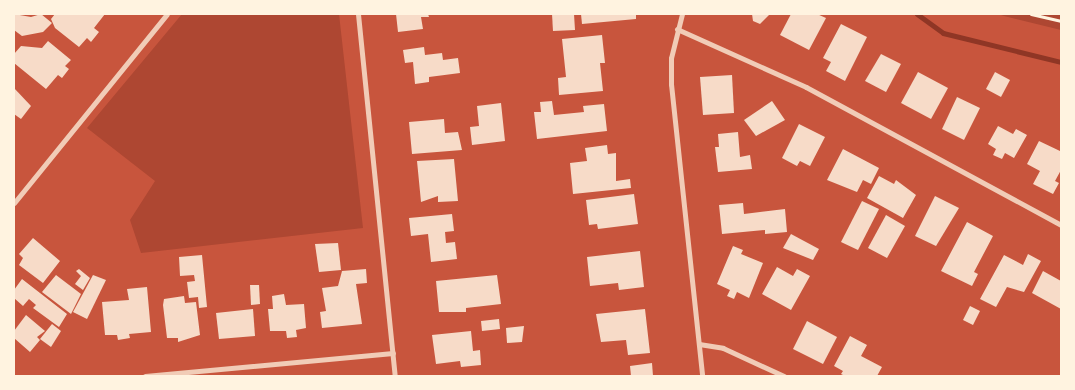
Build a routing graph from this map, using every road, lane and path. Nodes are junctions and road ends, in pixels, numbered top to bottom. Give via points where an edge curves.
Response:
1 (167, 14) edge
2 (358, 14) edge
3 (682, 14) edge
4 (1031, 14) edge
5 (1061, 21) edge
6 (677, 28) junction
7 (14, 203) edge
8 (1061, 224) edge
9 (699, 344) junction
10 (393, 353) junction
11 (145, 376) edge
12 (395, 376) edge
13 (702, 376) edge
14 (784, 376) edge

1 - 7 street
2 - 10 street
3 - 6 street
4 - 5 path
6 - 8 street via 806,87
6 - 9 street via 672,58 673,112
9 - 13 street
9 - 14 street via 723,348
10 - 11 street
10 - 12 street

